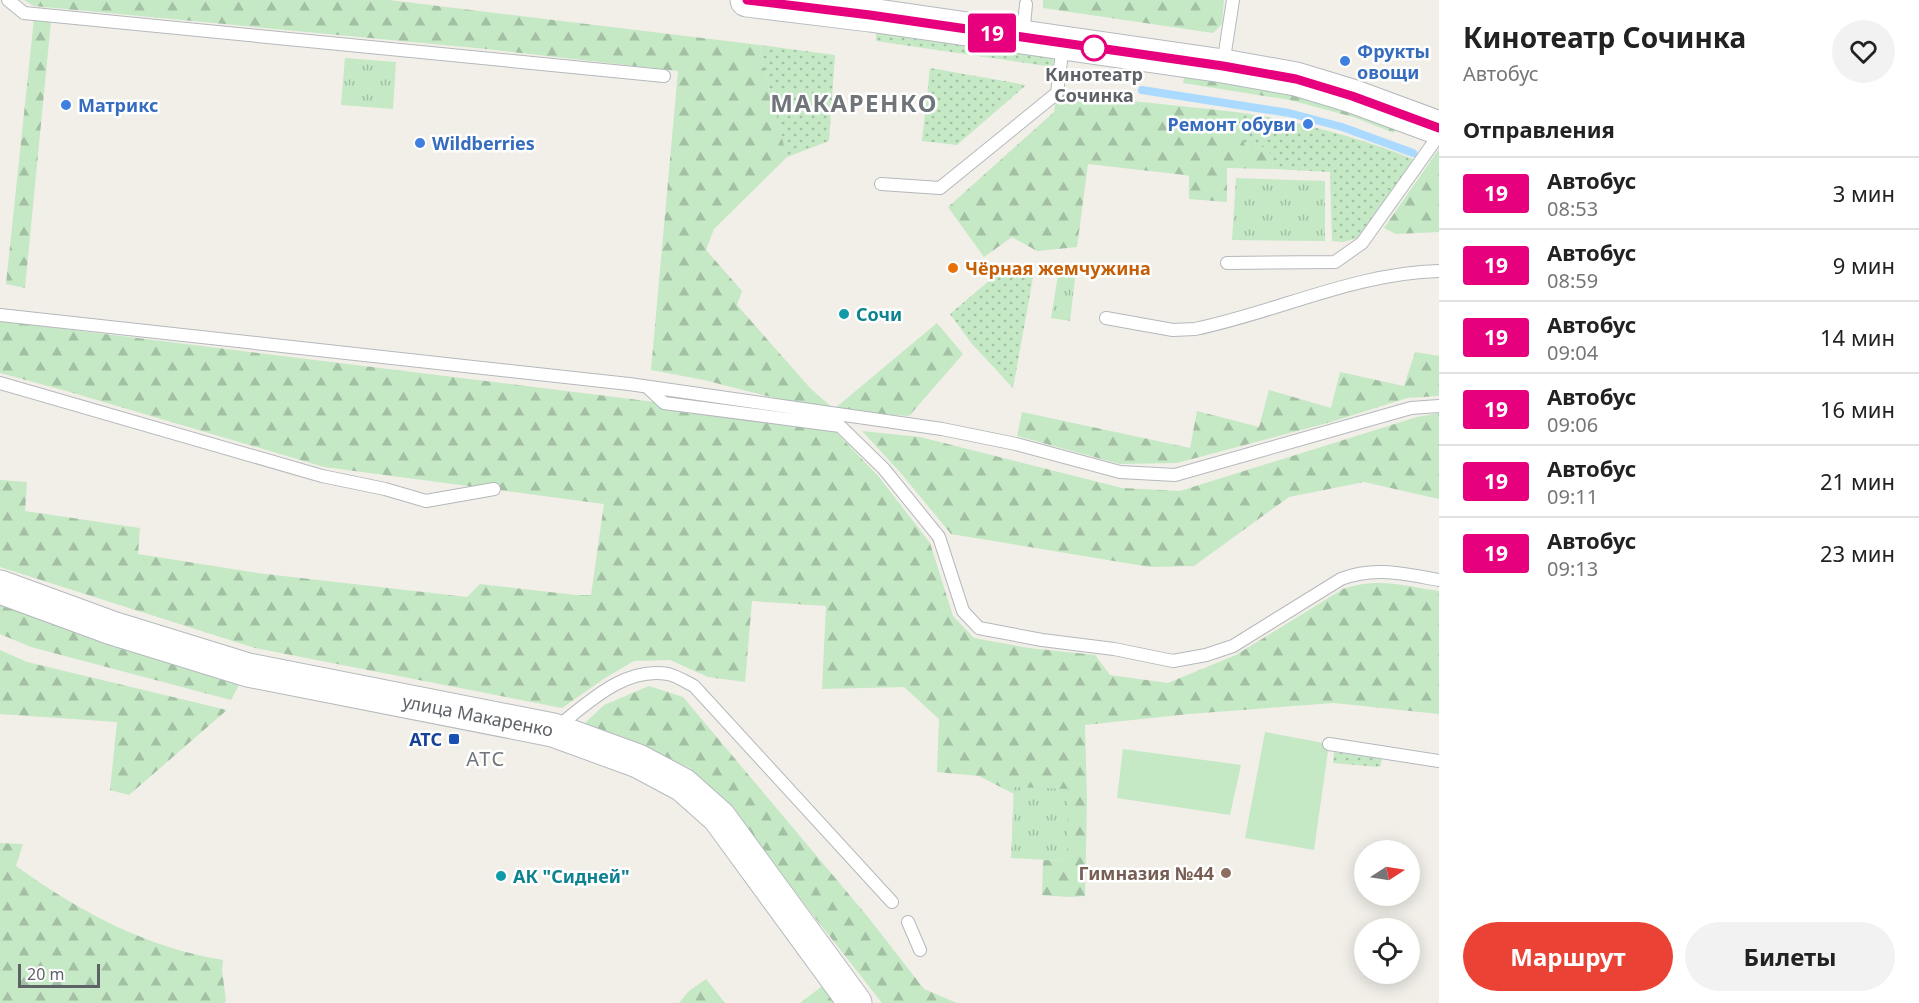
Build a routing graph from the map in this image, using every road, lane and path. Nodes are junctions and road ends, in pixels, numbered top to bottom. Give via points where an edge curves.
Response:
1 (8, 0) edge
2 (747, 0) edge
3 (1233, 0) edge
4 (1026, 4) dead end
5 (1023, 38) junction
6 (1063, 44) junction
7 (1223, 66) junction
8 (664, 76) dead end
9 (1439, 128) edge
10 (1439, 135) edge
11 (881, 184) dead end
12 (1227, 263) dead end
13 (1439, 271) edge
14 (0, 315) edge
15 (1106, 318) dead end
16 (0, 383) edge
17 (647, 387) junction
18 (1439, 406) edge
19 (494, 489) dead end
20 (1439, 580) edge
21 (0, 587) edge
22 (553, 730) junction
23 (1329, 744) dead end
24 (1439, 761) edge
25 (892, 902) dead end
26 (909, 922) dead end
27 (920, 950) dead end
28 (855, 1003) edge

1 - 8 lane via 24,13
2 - 5 street via 896,14
3 - 7 lane
4 - 5 lane
5 - 6 street
6 - 7 street
6 - 11 lane via 1057,93 940,188
7 - 9 street via 1296,79
10 - 12 lane via 1362,243 1335,262
13 - 15 lane via 1343,286 1195,329 1173,330
14 - 17 lane
16 - 19 lane via 322,476 426,501
17 - 18 lane via 942,429 1120,472 1175,475 1411,408
17 - 20 lane via 664,403 840,426 884,469 939,537 963,611 979,628 1173,661 1233,646 1356,573 1381,570
21 - 22 street, улица Макаренко via 112,628 248,670
22 - 25 lane via 614,684 648,673 669,675 694,686
22 - 28 street, улица Макаренко via 638,761 683,785 719,817
23 - 24 lane
26 - 27 lane

